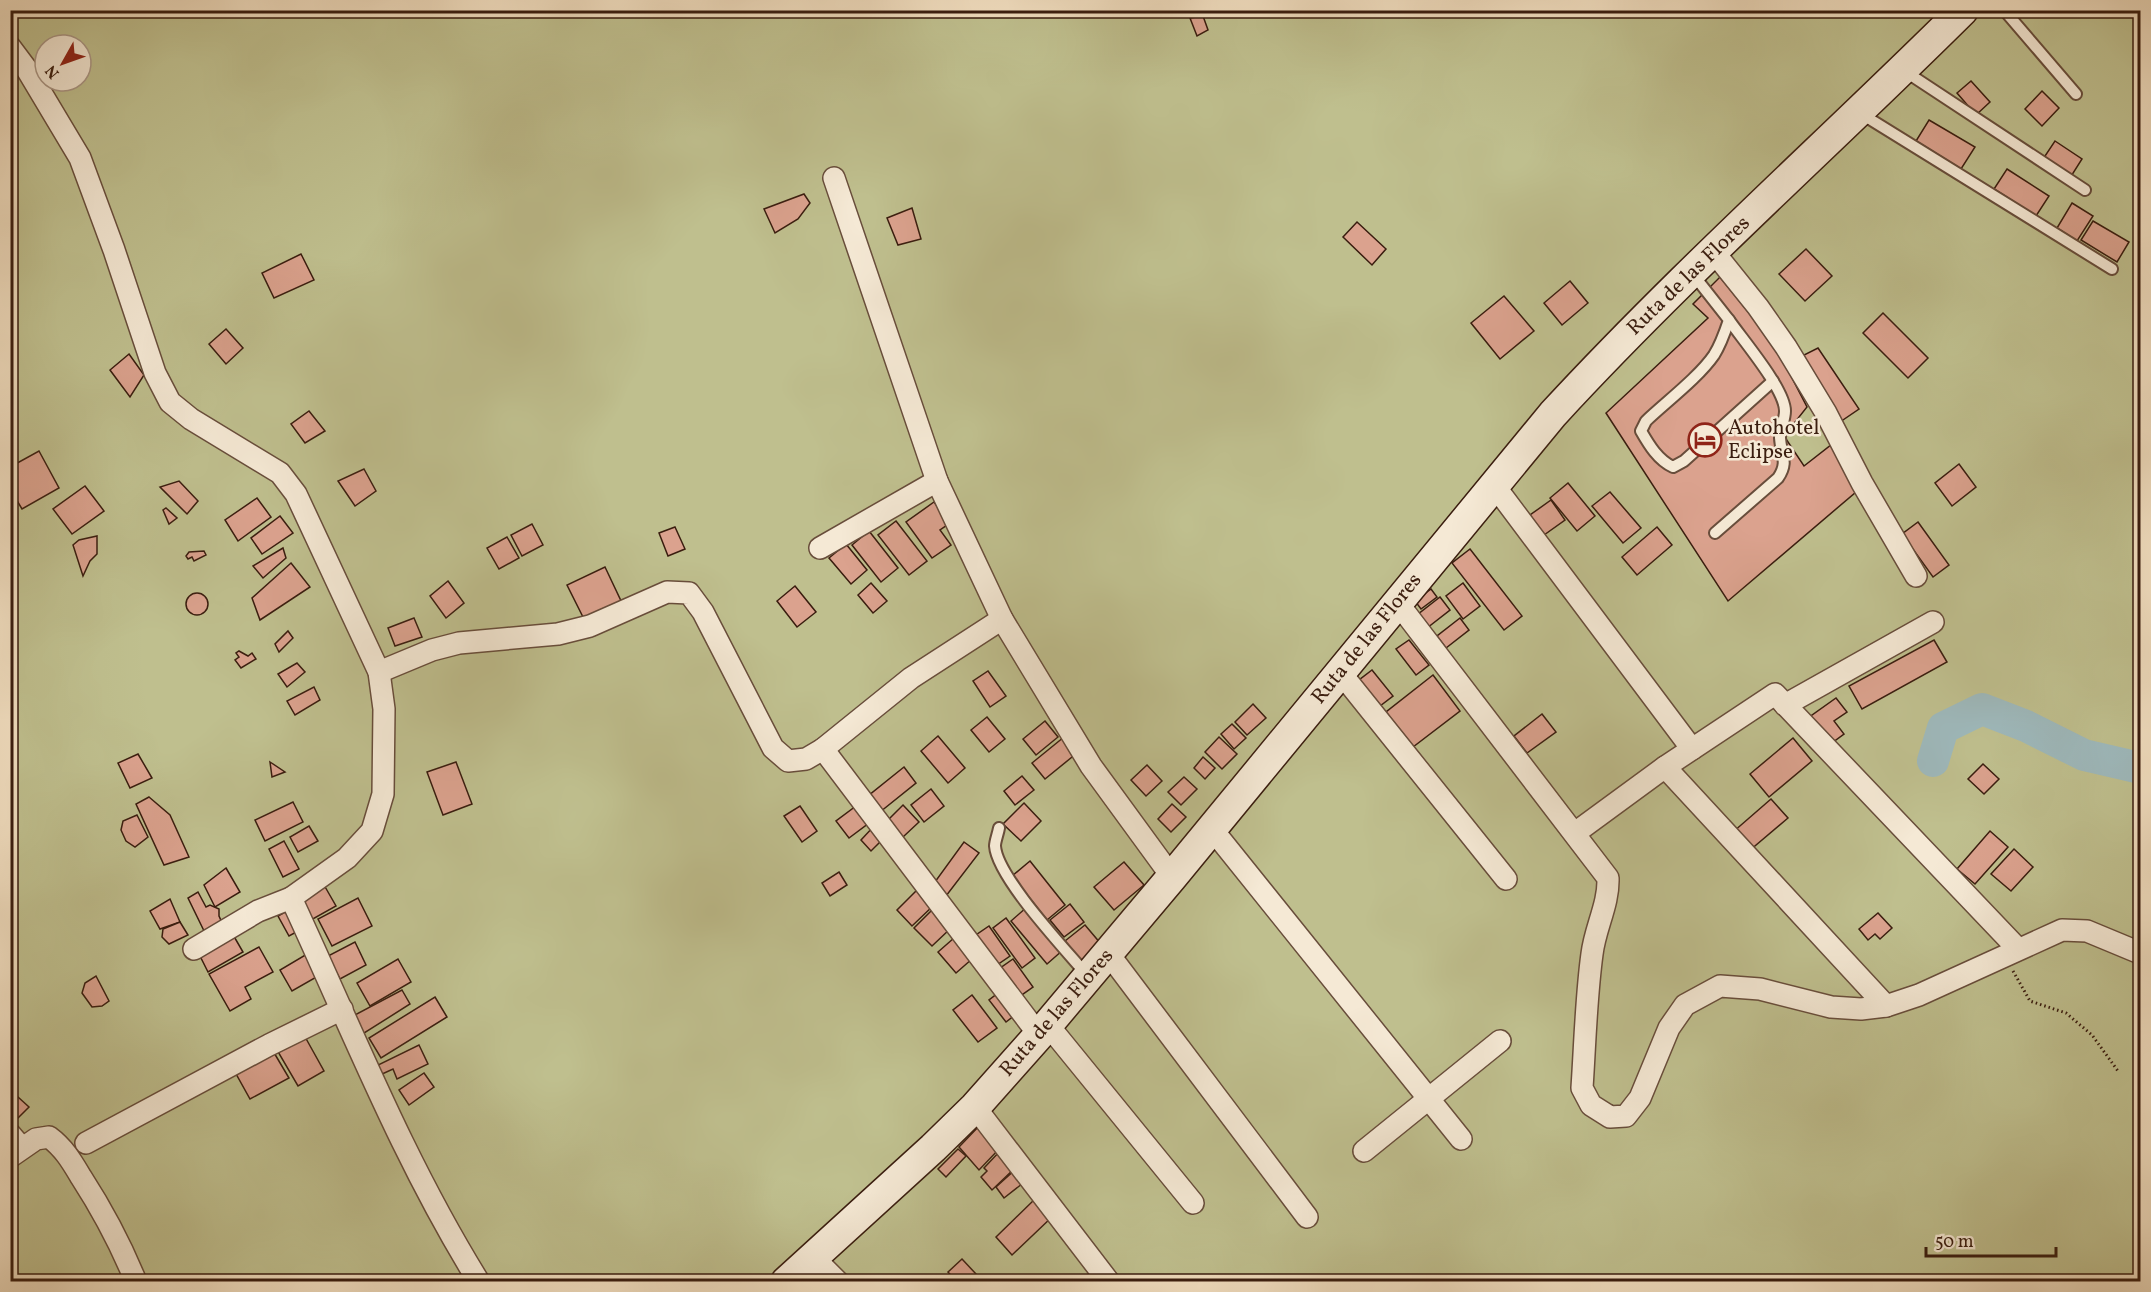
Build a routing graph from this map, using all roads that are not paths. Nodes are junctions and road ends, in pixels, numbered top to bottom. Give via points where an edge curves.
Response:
1 (1963, 10) edge
2 (2004, 10) edge
3 (10, 47) edge
4 (1903, 70) junction
5 (2076, 94) dead end
6 (1859, 112) junction
7 (834, 178) dead end
8 (2085, 190) dead end
9 (1713, 251) junction
10 (2112, 269) dead end
11 (1692, 273) junction
12 (1729, 320) junction
13 (1773, 381) junction
14 (937, 481) junction
15 (1494, 485) junction
16 (1715, 533) dead end
17 (820, 548) dead end
18 (1916, 576) dead end
19 (1397, 602) junction
20 (1002, 619) junction
21 (1933, 622) dead end
22 (379, 672) junction
23 (1340, 672) junction
24 (1785, 705) junction
25 (823, 749) junction
26 (1692, 749) junction
27 (1665, 767) junction
28 (999, 828) dead end
29 (1212, 829) junction
30 (1575, 833) junction
31 (1172, 877) junction
32 (1506, 879) dead end
33 (291, 898) junction
34 (194, 948) dead end
35 (2011, 952) junction
36 (1108, 953) junction
37 (2140, 953) edge
38 (1089, 977) junction
39 (1886, 1006) junction
40 (342, 1008) junction
41 (1044, 1030) junction
42 (1500, 1041) dead end
43 (1429, 1099) junction
44 (975, 1107) junction
45 (1461, 1139) dead end
46 (86, 1143) dead end
47 (14, 1146) edge
48 (1364, 1151) dead end
49 (1193, 1203) dead end
50 (1307, 1217) dead end
51 (813, 1257) junction
52 (136, 1281) edge
53 (479, 1281) edge
54 (786, 1281) edge
55 (838, 1281) edge
56 (1109, 1281) edge

1 - 4 main road, Ruta de las Flores
2 - 5 lane
3 - 22 street via 80,158 155,373 171,402 190,419 280,473 296,494
4 - 6 main road, Ruta de las Flores
4 - 8 lane
6 - 9 main road, Ruta de las Flores
6 - 10 lane
7 - 14 street
9 - 11 main road, Ruta de las Flores
9 - 18 street via 1786,347
11 - 12 lane
11 - 15 main road, Ruta de las Flores via 1596,367
12 - 13 lane
12 - 13 lane via 1713,357 1646,421 1641,431 1647,442 1663,462 1673,467 1684,462
13 - 16 lane via 1785,411 1780,431 1784,470
14 - 17 street
14 - 20 street
15 - 19 main road, Ruta de las Flores
15 - 26 street
19 - 23 main road, Ruta de las Flores
19 - 30 street
20 - 25 street via 911,678
20 - 31 street via 1091,766
21 - 24 street
22 - 25 street via 459,643 558,634 590,626 667,592 689,593 703,612 773,748 788,761 806,759
22 - 33 street via 384,709 382,794 372,831 347,858
23 - 29 main road, Ruta de las Flores
23 - 32 street
24 - 26 street via 1775,694
24 - 35 street
25 - 41 street
26 - 27 street
27 - 30 street
27 - 39 street
28 - 38 lane via 995,847 1005,872
29 - 31 main road, Ruta de las Flores
29 - 43 street
30 - 39 street via 1608,878 1609,894 1592,952 1582,1088 1591,1105 1610,1117 1626,1116 1640,1098 1669,1028 1685,1005 1720,986 1760,989 1831,1007
31 - 36 main road, Ruta de las Flores
33 - 34 street via 258,911
33 - 40 street
35 - 37 street via 2062,930 2087,932
35 - 39 street
36 - 38 main road, Ruta de las Flores
36 - 50 street
38 - 41 main road, Ruta de las Flores
40 - 46 street
40 - 53 street via 397,1134 447,1230
41 - 44 main road, Ruta de las Flores
41 - 49 street
42 - 43 street
43 - 45 street
43 - 48 street
44 - 51 main road, Ruta de las Flores
44 - 56 street
47 - 52 street via 50,1137 61,1146 99,1204
51 - 54 main road, Ruta de las Flores
51 - 55 street

